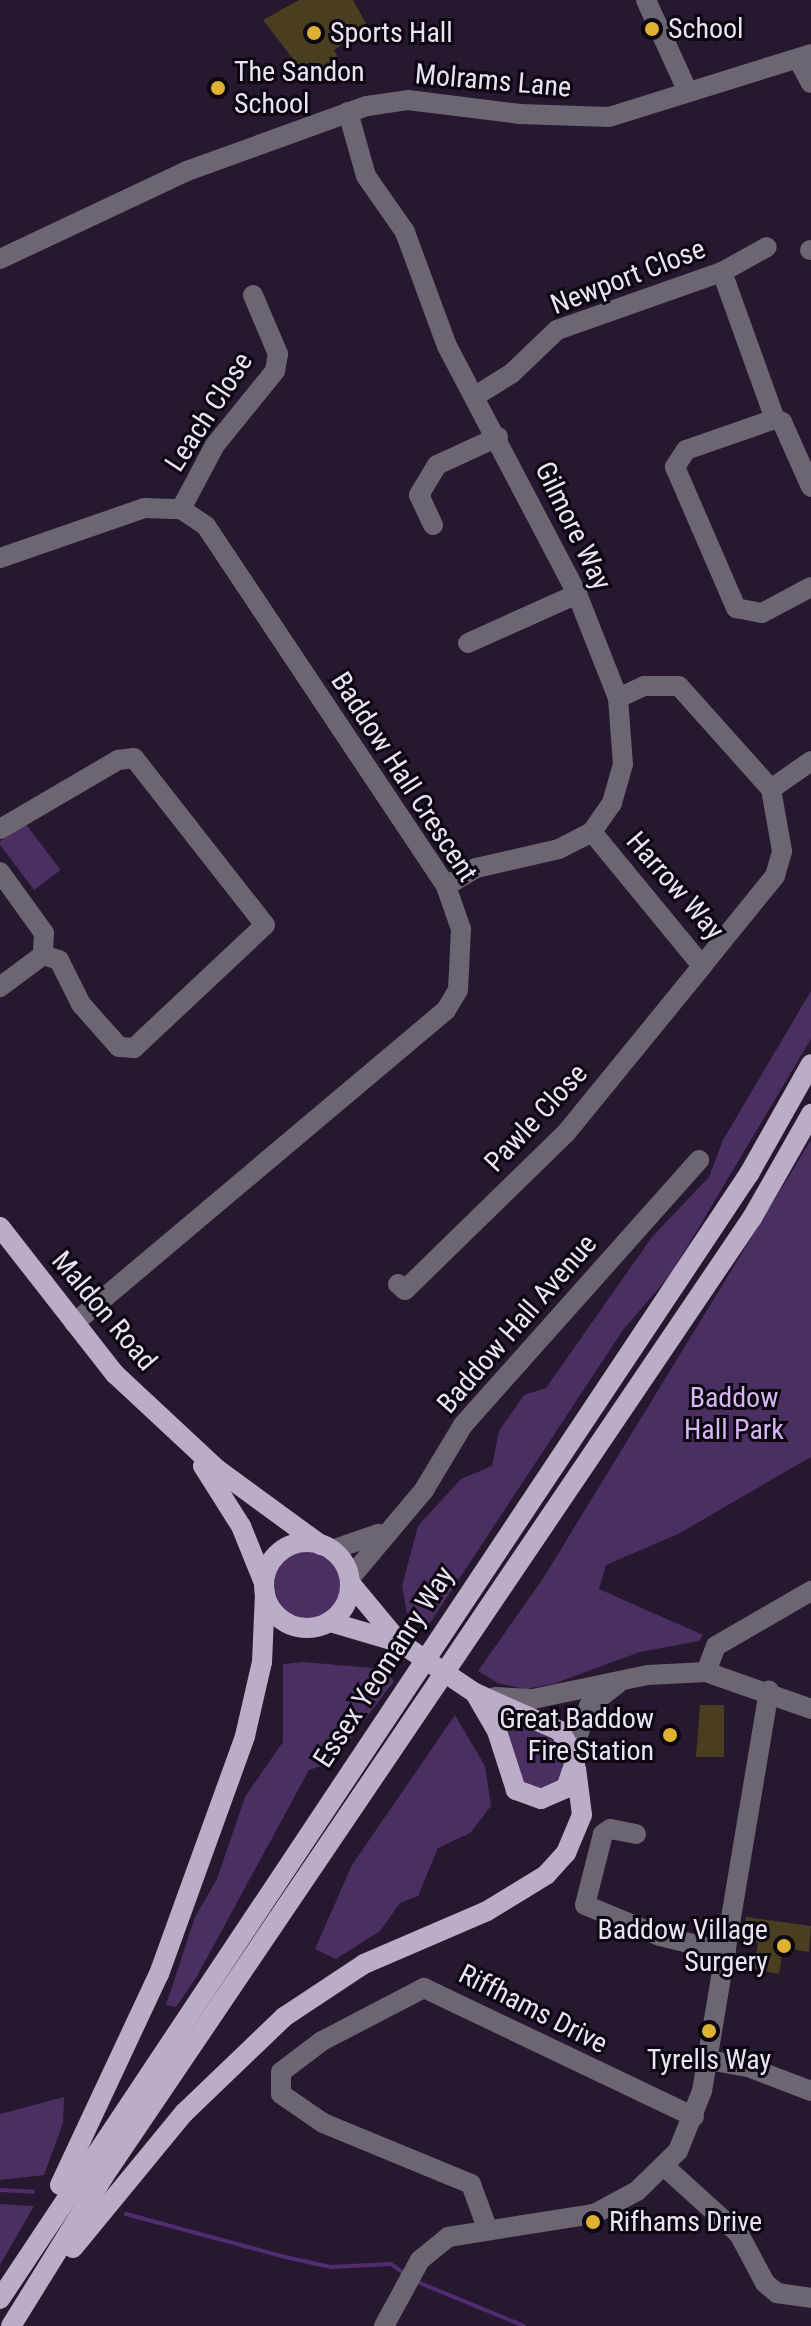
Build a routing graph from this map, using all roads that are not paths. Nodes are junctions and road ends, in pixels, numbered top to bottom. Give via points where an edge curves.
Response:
1 (646, 0) edge
2 (804, 56) edge
3 (811, 83) edge
4 (688, 92) junction
5 (348, 112) junction
6 (767, 247) dead end
7 (0, 259) edge
8 (722, 272) junction
9 (260, 296) dead end
10 (477, 395) junction
11 (775, 419) junction
12 (498, 437) junction
13 (811, 487) edge
14 (181, 509) junction
15 (433, 525) dead end
16 (0, 558) edge
17 (811, 587) edge
18 (577, 594) junction
19 (478, 644) dead end
20 (618, 698) junction
21 (811, 761) edge
22 (771, 789) junction
23 (0, 829) edge
24 (592, 832) junction
25 (0, 872) edge
26 (446, 886) junction
27 (43, 955) junction
28 (702, 966) junction
29 (0, 987) edge
30 (811, 1064) edge
31 (811, 1114) edge
32 (699, 1160) dead end
33 (0, 1227) edge
34 (398, 1284) dead end
35 (74, 1323) junction
36 (170, 1426) junction
37 (385, 1530) junction
38 (326, 1547) junction
39 (350, 1580) junction
40 (264, 1588) junction
41 (811, 1591) edge
42 (330, 1622) junction
43 (399, 1642) junction
44 (706, 1672) junction
45 (627, 1678) junction
46 (769, 1691) junction
47 (485, 1695) junction
48 (811, 1709) edge
49 (575, 1758) junction
50 (636, 1834) dead end
51 (726, 1952) junction
52 (708, 2060) junction
53 (811, 2091) edge
54 (694, 2117) junction
55 (665, 2167) junction
56 (487, 2228) junction
57 (15, 2274) junction
58 (811, 2298) edge
59 (0, 2299) edge
60 (11, 2326) edge
61 (22, 2326) edge
62 (384, 2326) edge

1 - 4 street
2 - 3 street
2 - 4 street, Molrams Lane
4 - 5 street, Molrams Lane via 609,117 520,114 408,100
5 - 7 street, Molrams Lane via 187,171
5 - 10 street, Gilmore Way via 366,176 405,232 447,346
6 - 8 street, Newport Close
8 - 10 street, Newport Close via 557,330 511,374
8 - 11 street
9 - 14 street, Leach Close via 278,354 275,371 215,445
10 - 12 street, Gilmore Way
11 - 13 street
11 - 17 street via 686,450 675,467 736,608 762,613
12 - 15 street via 437,465 419,495
12 - 18 street, Gilmore Way
14 - 16 street via 144,508
14 - 26 street, Baddow Hall Crescent via 206,526
18 - 19 street
18 - 20 street, Gilmore Way
20 - 22 street via 644,686 679,686
20 - 24 street, Gilmore Way via 623,764 612,803
21 - 22 street
22 - 28 street, Harrow Way via 782,851 775,876
23 - 27 street via 118,760 134,758 265,925 134,1048 119,1047 81,1004 59,960
24 - 26 street via 559,849 476,868
24 - 28 street, Harrow Way
25 - 27 street via 44,933
26 - 35 street, Baddow Hall Crescent via 461,929 463,962 458,990 446,1010
27 - 29 street
28 - 34 street, Pawle Close via 566,1133 405,1290
30 - 57 main road, Essex Yeomanry Way via 749,1174
31 - 60 main road, Essex Yeomanry Way via 752,1218 104,2176
32 - 37 street, Baddow Hall Avenue via 463,1425 424,1490
33 - 35 main road, Maldon Road
35 - 36 main road, Maldon Road
36 - 38 main road, Maldon Road
36 - 40 main road, Maldon Road via 227,1499
37 - 38 street, Baddow Hall Avenue
37 - 39 street, Baddow Hall Avenue
38 - 39 main road
38 - 40 main road via 288,1547 271,1562
39 - 42 main road via 346,1605
39 - 43 main road
40 - 42 main road via 279,1617 294,1626
40 - 57 main road via 254,1707 177,1923 93,2119
41 - 44 street via 716,1646
42 - 43 main road
43 - 47 main road, bridge
44 - 45 street
44 - 46 street
45 - 47 street via 533,1699
45 - 49 street via 589,1706
46 - 48 street
46 - 51 street
47 - 49 main road via 548,1722
47 - 49 main road via 516,1790 528,1797 554,1796
49 - 61 main road via 582,1815 556,1866 520,1894 364,1964 250,2045 134,2170
50 - 51 street via 610,1829 603,1834 577,1902 660,1936
51 - 52 street
52 - 53 street via 748,2067
52 - 54 street
54 - 55 street
54 - 56 street, Riffhams Drive via 424,1988 322,2041 271,2082 297,2107 360,2143 471,2184
55 - 56 street via 626,2199 594,2214
55 - 58 street via 739,2234 765,2283 777,2293
56 - 62 street via 448,2237 420,2260
57 - 59 main road, Essex Yeomanry Way

